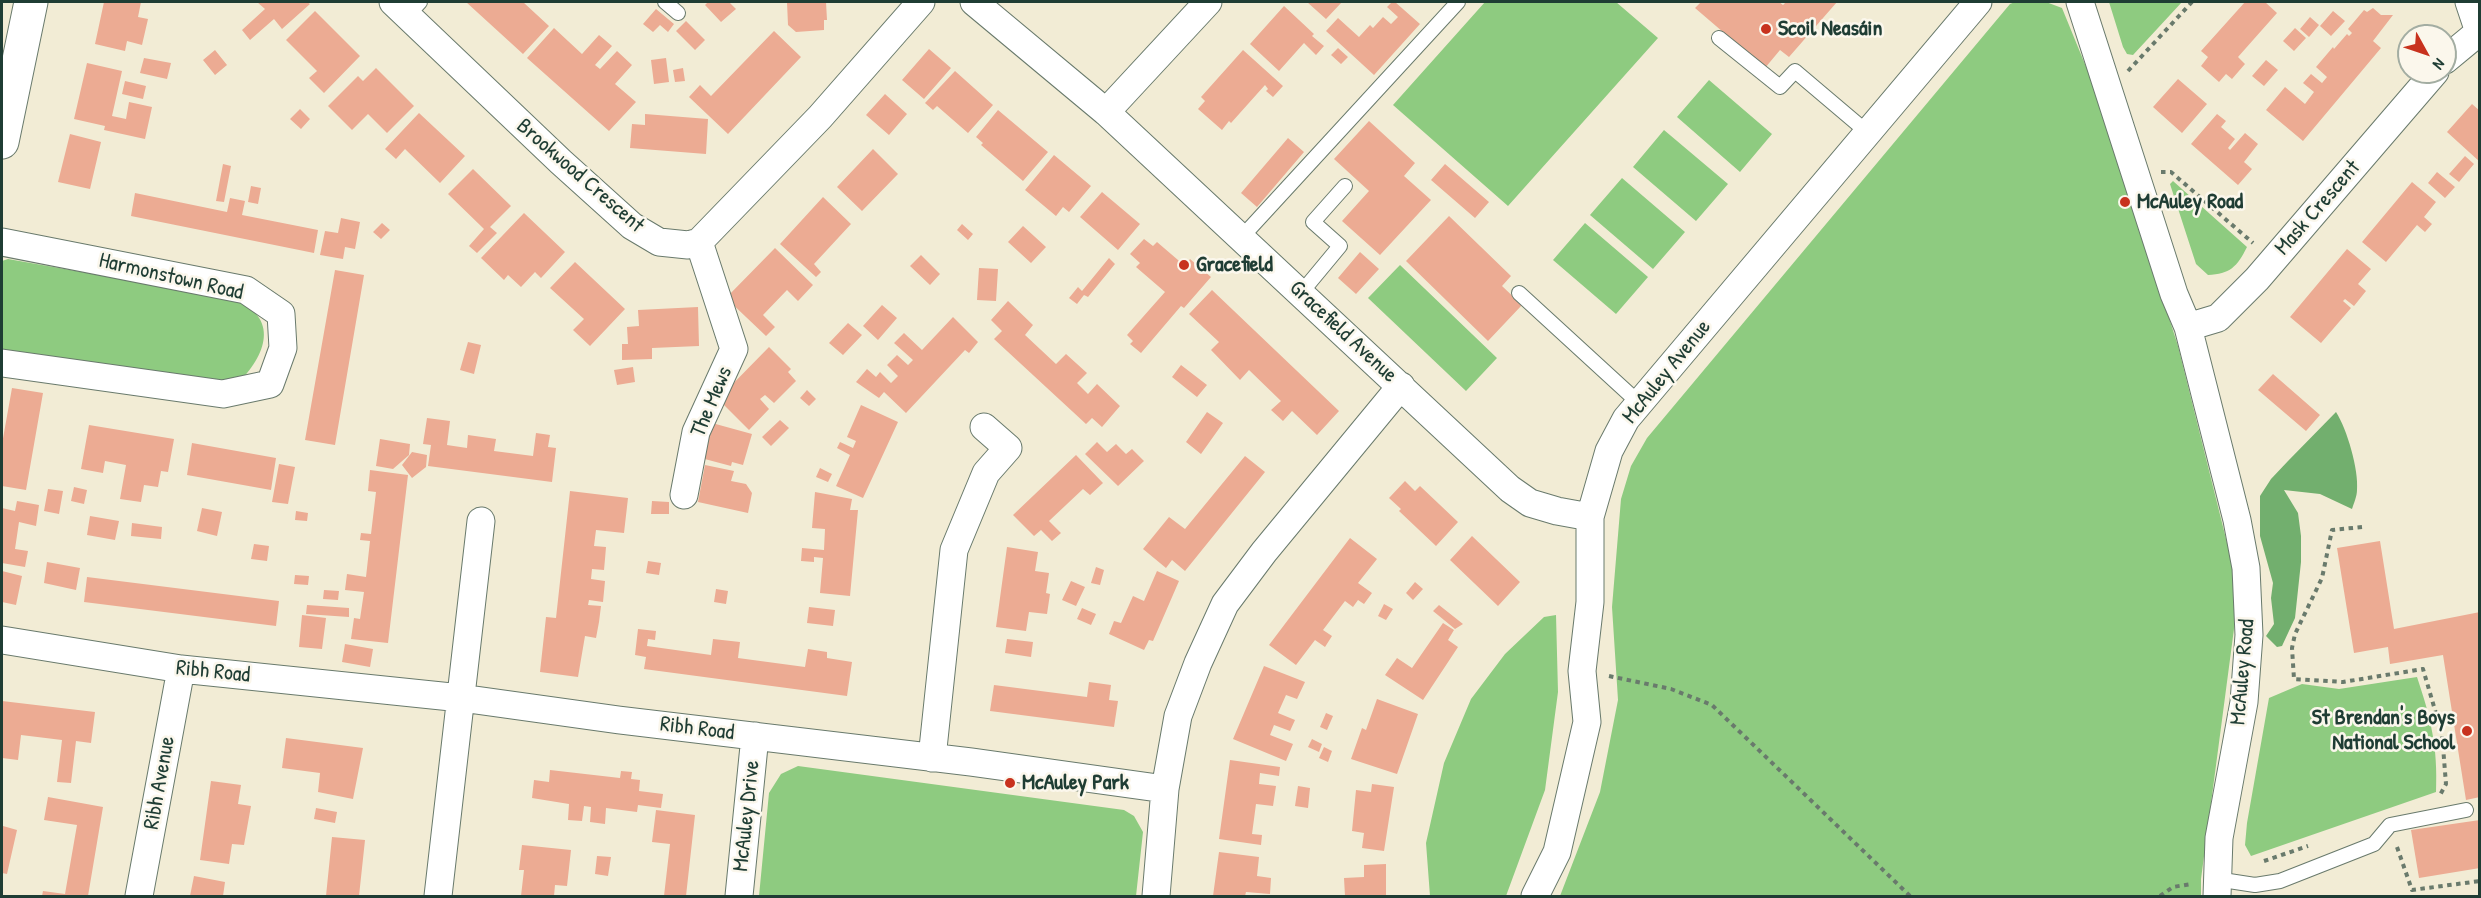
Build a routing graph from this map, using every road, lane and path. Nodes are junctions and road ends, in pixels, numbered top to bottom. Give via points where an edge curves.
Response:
1 (31, 2) edge
2 (665, 2) edge
3 (921, 2) edge
4 (974, 2) edge
5 (1208, 2) edge
6 (1458, 2) edge
7 (1978, 2) edge
8 (2080, 2) edge
9 (2192, 2) edge
10 (2469, 2) edge
11 (407, 6) edge
12 (678, 14) dead end
13 (2479, 33) edge
14 (1719, 38) dead end
15 (2457, 50) edge
16 (2130, 82) dead end
17 (2425, 84) edge
18 (1106, 112) junction
19 (3, 132) edge
20 (1867, 132) junction
21 (2156, 171) dead end
22 (1345, 186) dead end
23 (1241, 238) junction
24 (2, 242) edge
25 (699, 242) junction
26 (2273, 261) junction
27 (1301, 293) junction
28 (1519, 293) dead end
29 (2188, 327) junction
30 (2, 363) edge
31 (1401, 386) junction
32 (1640, 403) junction
33 (984, 427) dead end
34 (684, 495) dead end
35 (1590, 517) junction
36 (481, 521) dead end
37 (2362, 527) dead end
38 (2, 640) edge
39 (181, 669) junction
40 (1582, 671) junction
41 (461, 698) junction
42 (755, 736) junction
43 (932, 758) junction
44 (1165, 789) junction
45 (2438, 800) dead end
46 (2466, 810) dead end
47 (2390, 825) junction
48 (2319, 842) dead end
49 (2480, 881) edge
50 (2217, 888) edge
51 (139, 897) edge
52 (438, 897) edge
53 (739, 897) edge
54 (1156, 897) edge
55 (1535, 897) edge
56 (1910, 897) edge
57 (2160, 897) edge

1 - 19 street
2 - 12 lane
3 - 25 street via 820,117
4 - 18 street, Gracefield Avenue
5 - 18 street
6 - 23 lane
7 - 20 street, McAuley Avenue
8 - 29 street, McAuley Road
9 - 16 path via 2126,71
10 - 13 street
11 - 25 street, Brookwood Crescent via 632,226 659,242
13 - 15 street
14 - 20 lane via 1780,87 1795,71
17 - 26 street, Mask Crescent
18 - 23 street, Gracefield Avenue
20 - 32 street, McAuley Avenue
21 - 26 path via 2171,172
22 - 27 lane via 1313,222 1340,246
23 - 27 street, Gracefield Avenue
24 - 30 street, Harmonstown Road via 246,290 281,314 283,348 270,384 223,394
25 - 34 street, The Mews via 734,349 696,432
26 - 29 street, Mask Crescent via 2218,318
27 - 31 street, Gracefield Avenue
28 - 32 lane
29 - 50 street, McAuley Road via 2247,568 2249,634 2244,702 2219,838
31 - 35 street, Gracefield Avenue via 1510,489 1530,503
31 - 44 street via 1225,604 1178,716
32 - 35 street, McAuley Avenue via 1626,419 1610,450
33 - 43 street via 1008,448 986,473 954,550
35 - 40 street, McAuley Avenue via 1590,602
36 - 41 street
37 - 45 path via 2332,530 2322,578 2295,633 2294,679 2343,682 2423,669 2442,734 2446,784
38 - 39 street, Ribh Road
39 - 41 street, Ribh Road
39 - 51 street, Ribh Avenue
40 - 55 street, McAuley Avenue via 1587,722 1557,852
40 - 56 path via 1671,689 1712,705
41 - 42 street, Ribh Road
41 - 52 street
42 - 43 street, Ribh Road
42 - 53 street, McAuley Drive
43 - 44 street, Ribh Road
44 - 54 street
46 - 47 lane
47 - 49 path via 2412,890
47 - 50 lane via 2374,844 2280,881
48 - 50 path
50 - 57 path via 2173,887

